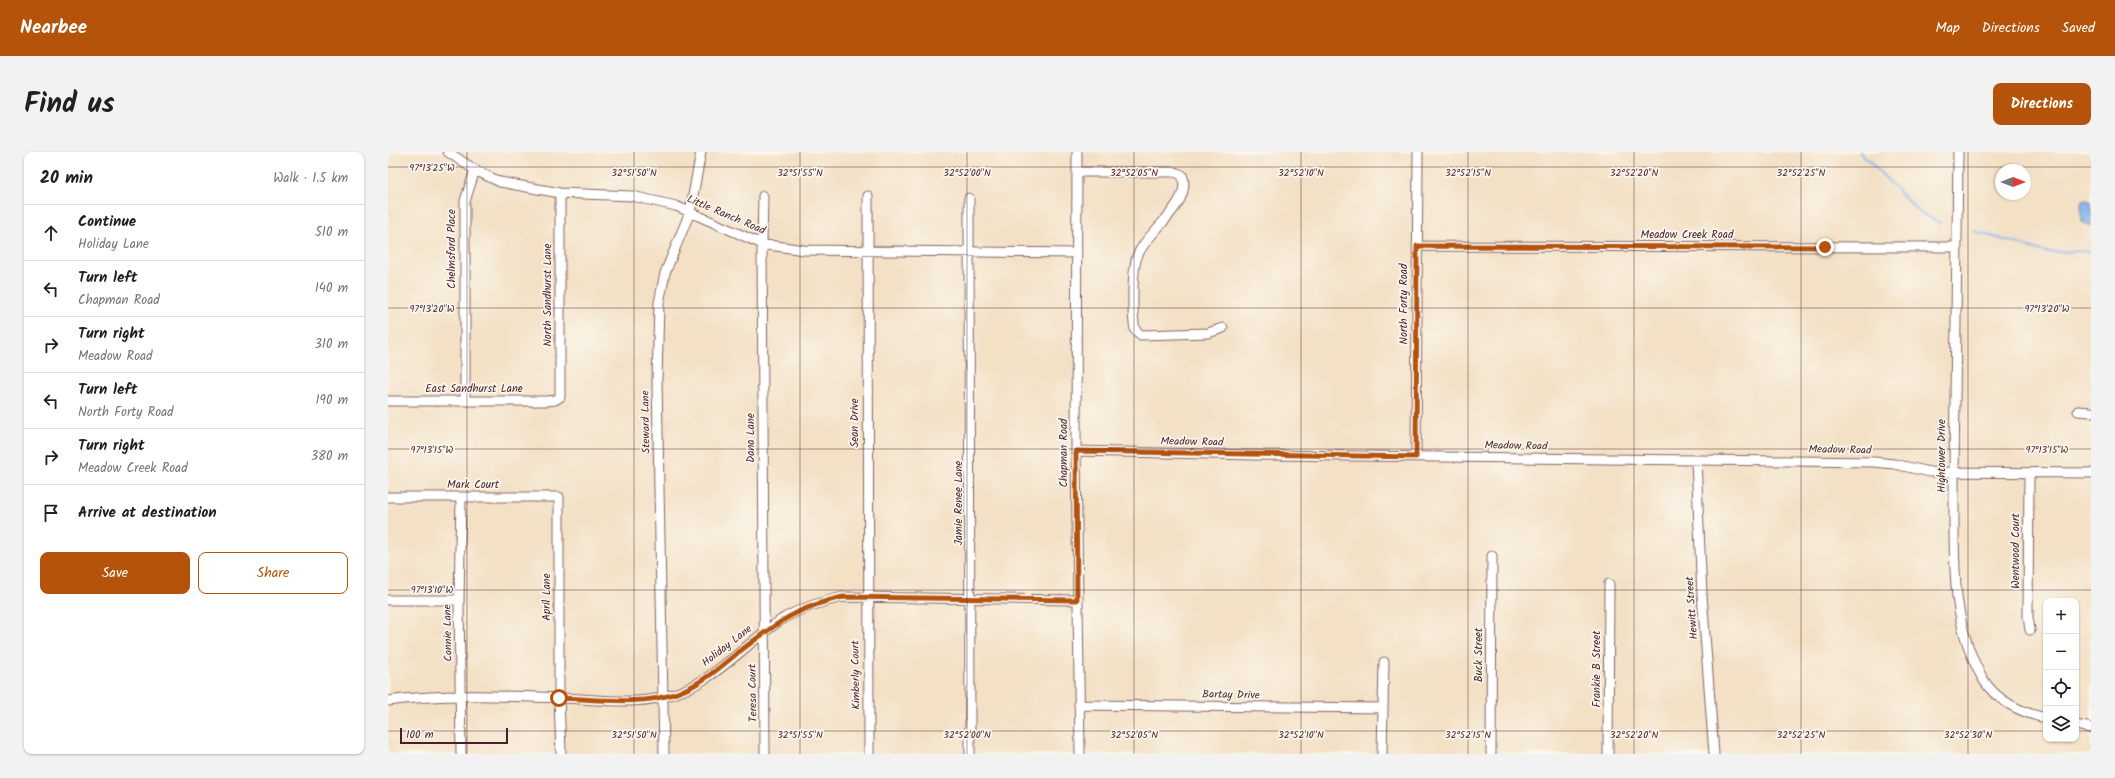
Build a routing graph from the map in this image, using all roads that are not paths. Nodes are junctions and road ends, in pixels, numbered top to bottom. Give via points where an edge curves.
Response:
1 (448, 152) edge
2 (701, 152) edge
3 (1077, 152) edge
4 (1418, 152) edge
5 (1958, 152) edge
6 (475, 170) junction
7 (1077, 172) junction
8 (560, 193) junction
9 (763, 196) dead end
10 (868, 196) dead end
11 (970, 198) dead end
12 (690, 212) junction
13 (762, 244) junction
14 (1417, 246) junction
15 (1956, 247) junction
16 (868, 250) junction
17 (970, 252) junction
18 (1077, 253) junction
19 (1223, 328) dead end
20 (560, 397) joint
21 (388, 401) edge
22 (465, 401) junction
23 (2078, 412) dead end
24 (2091, 412) edge
25 (1076, 451) junction
26 (1416, 457) junction
27 (1696, 460) junction
28 (1954, 472) junction
29 (2029, 473) junction
30 (2091, 473) edge
31 (388, 497) edge
32 (558, 497) joint
33 (461, 498) junction
34 (1492, 556) dead end
35 (1609, 584) dead end
36 (867, 597) junction
37 (971, 599) junction
38 (388, 600) edge
39 (459, 600) junction
40 (1077, 600) junction
41 (2030, 630) dead end
42 (764, 632) junction
43 (1384, 662) dead end
44 (461, 697) junction
45 (559, 698) junction
46 (662, 698) junction
47 (388, 701) edge
48 (1079, 705) junction
49 (1383, 708) junction
50 (2043, 717) edge
51 (2079, 726) edge
52 (2091, 728) edge
53 (461, 754) edge
54 (561, 754) edge
55 (664, 754) edge
56 (766, 754) edge
57 (869, 754) edge
58 (970, 754) edge
59 (1080, 754) edge
60 (1382, 754) edge
61 (1491, 754) edge
62 (1608, 754) edge
63 (1714, 754) edge

1 - 6 street, Little Ranch Road
2 - 12 street, Steward Lane
3 - 7 street, Chapman Road
4 - 14 street, North Forty Road
5 - 15 street, Hightower Drive
6 - 8 street, Little Ranch Road via 500,182
6 - 22 street, Chelmsford Place via 465,201 464,215
7 - 18 street, Chapman Road
7 - 19 street via 1175,172 1182,175 1184,189 1168,218 1144,242 1137,256 1135,330 1141,335 1208,333
8 - 12 street, Little Ranch Road via 632,196 676,206
8 - 20 street, North Sandhurst Lane
9 - 13 street, Dana Lane
10 - 16 street, Sean Drive
11 - 17 street, Jamie Renee Lane
12 - 13 street, Little Ranch Road
12 - 46 street, Steward Lane via 665,273 659,303 657,380
13 - 16 street, Little Ranch Road via 792,249
13 - 42 street, Dana Lane
14 - 15 street, Meadow Creek Road
14 - 26 street, North Forty Road
15 - 28 street, Hightower Drive
16 - 17 street, Little Ranch Road
16 - 36 street, Sean Drive
17 - 18 street, Little Ranch Road
17 - 37 street, Jamie Renee Lane
18 - 25 street, Chapman Road
20 - 22 street, East Sandhurst Lane via 548,401
21 - 22 street, East Sandhurst Lane
23 - 24 street
25 - 26 street, Meadow Road
25 - 40 street, Chapman Road
26 - 27 street, Meadow Road
27 - 28 street, Meadow Road via 1874,462 1930,472
27 - 63 street, Hewitt Street
28 - 29 street
28 - 50 street, Hightower Drive via 1955,590 1962,626 1974,660 1984,680 2000,698 2023,711
29 - 30 street
29 - 41 street, Wentwood Court
31 - 33 street, Mark Court
32 - 33 street, Mark Court
32 - 45 street, April Lane
33 - 39 street, Connie Lane
34 - 61 street, Buck Street
35 - 62 street, Frankie B Street
36 - 37 street, Holiday Lane
36 - 42 street, Holiday Lane via 843,597 817,603
36 - 57 street, Kimberly Court
37 - 40 street, Holiday Lane
37 - 58 street, Jamie Renee Lane
38 - 39 street
39 - 44 street, Connie Lane
40 - 48 street, Chapman Road
42 - 46 street, Holiday Lane via 692,687
42 - 56 street, Teresa Court
43 - 49 street
44 - 45 street, Holiday Lane
44 - 47 street, Holiday Lane
44 - 53 street, Connie Lane
45 - 46 street, Holiday Lane via 625,701
45 - 54 street, April Lane
46 - 55 street, Steward Lane
48 - 49 street, Bartay Drive
48 - 59 street, Chapman Road
49 - 60 street
51 - 52 street

